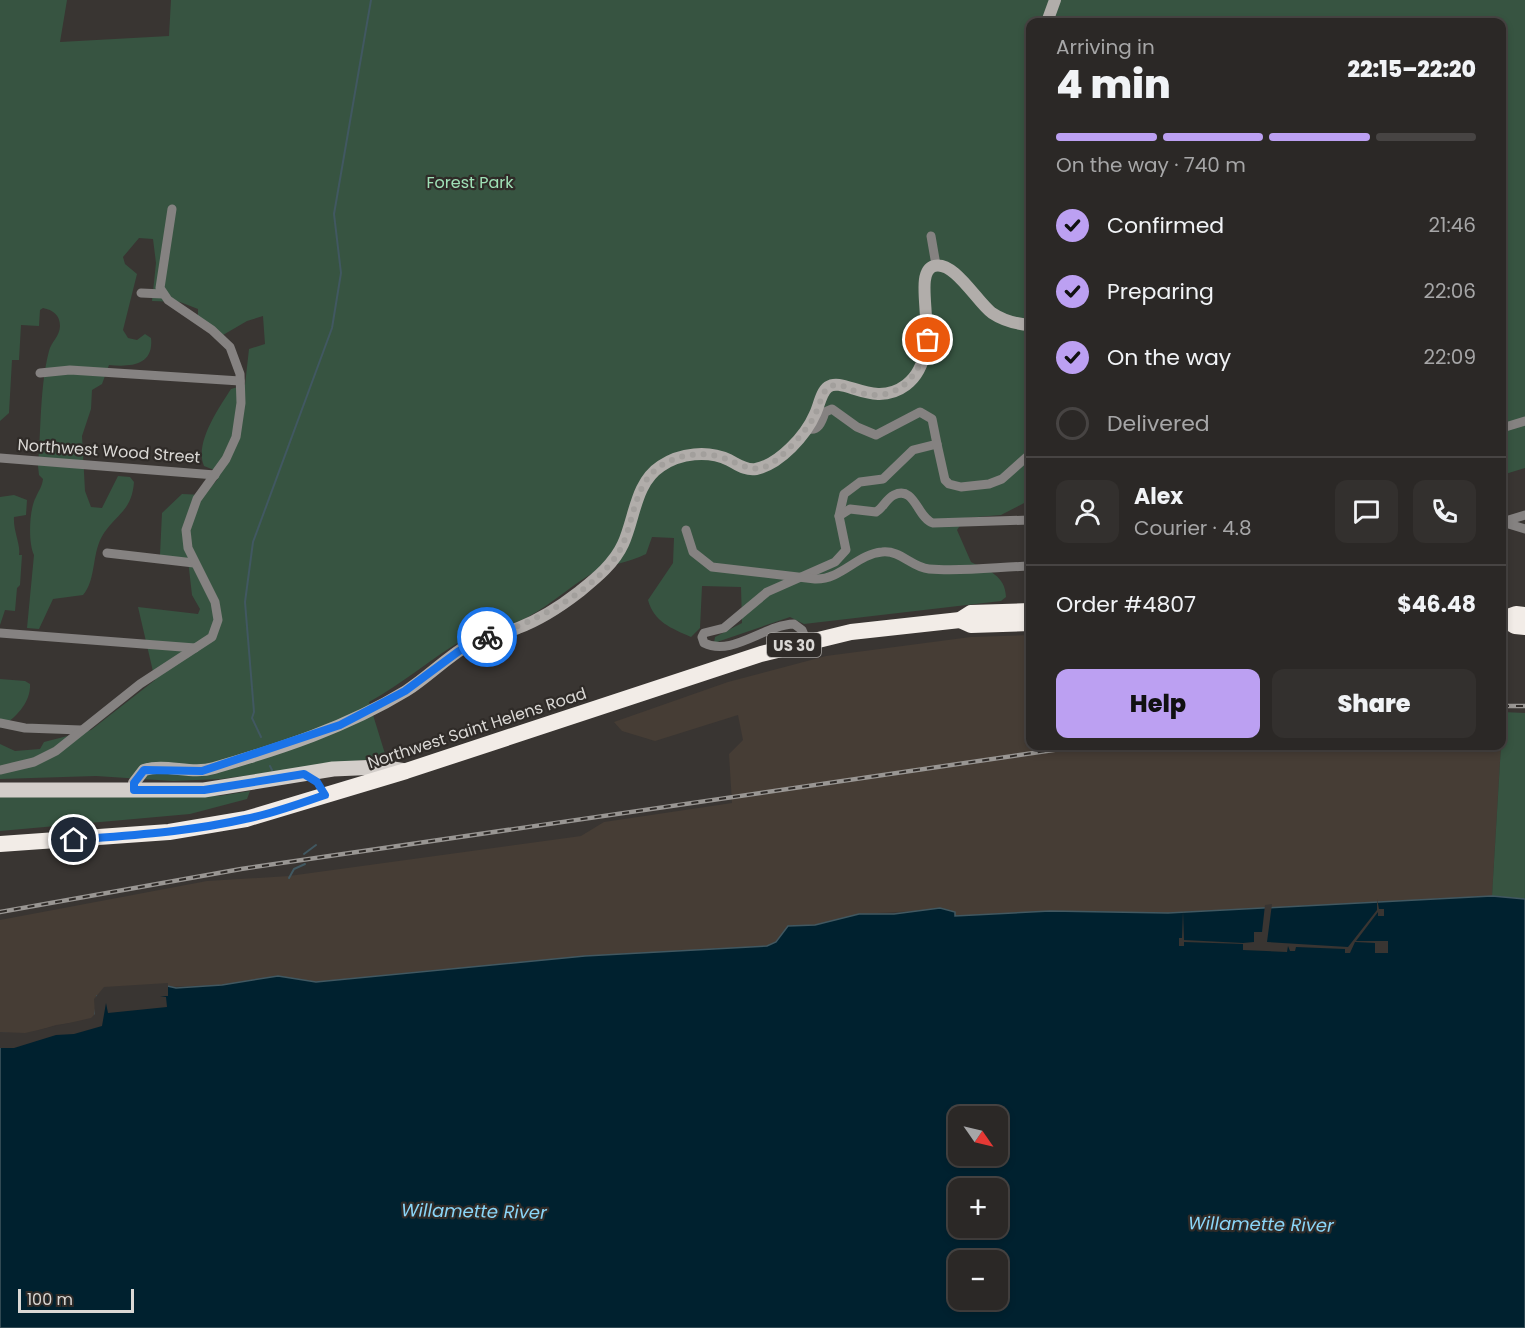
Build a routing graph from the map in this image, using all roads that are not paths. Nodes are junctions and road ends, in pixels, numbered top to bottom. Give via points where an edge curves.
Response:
1 (1055, 0) edge
2 (1048, 18) edge
3 (172, 209) dead end
4 (931, 236) dead end
5 (936, 266) junction
6 (141, 293) dead end
7 (162, 294) junction
8 (1026, 325) edge
9 (40, 373) dead end
10 (240, 381) junction
11 (1525, 421) edge
12 (1506, 427) edge
13 (806, 428) junction
14 (937, 444) junction
15 (1026, 457) edge
16 (0, 458) edge
17 (215, 475) junction
18 (1525, 515) edge
19 (839, 516) junction
20 (1026, 520) edge
21 (1506, 521) edge
22 (1506, 523) edge
23 (686, 530) dead end
24 (1525, 530) edge
25 (107, 553) dead end
26 (194, 563) junction
27 (1026, 566) edge
28 (796, 577) junction
29 (1026, 611) edge
30 (1525, 615) edge
31 (1506, 618) edge
32 (960, 620) junction
33 (1506, 621) edge
34 (1026, 623) edge
35 (1525, 627) edge
36 (0, 633) edge
37 (807, 642) junction
38 (195, 648) junction
39 (0, 723) edge
40 (81, 730) junction
41 (0, 770) edge
42 (406, 771) junction
43 (304, 774) junction
44 (0, 790) edge
45 (134, 790) junction
46 (325, 795) junction
47 (0, 844) edge

1 - 2 main road
3 - 7 street via 160,273
4 - 5 street
5 - 8 main road via 953,271 993,314
5 - 13 main road via 927,272 923,282 928,340 917,374 903,387 882,395 860,393 842,384 830,385
6 - 7 street
7 - 10 street via 230,347 237,359
9 - 10 street via 70,370
10 - 17 street via 236,437
11 - 12 street
13 - 14 street via 821,425 825,412 832,409 856,427 876,435 921,412 932,419
13 - 45 main road via 775,461 756,469 698,454 658,467 641,488 622,547 593,580 545,615 518,629 470,644 392,698 313,736 213,768 186,772 144,770 134,783
14 - 15 street via 945,480 961,487 982,486 1002,478
14 - 19 street via 913,450 884,479 860,482 848,489 840,503
16 - 17 street, Northwest Wood Street
17 - 26 street via 197,499 186,530
18 - 21 street
19 - 20 street via 850,509 876,512 893,496 902,494 912,498 925,519 933,523
19 - 28 street via 845,553 835,562
22 - 24 street
23 - 28 street via 693,552 712,567
25 - 26 street
26 - 38 street via 215,602 218,620 212,637
27 - 28 street via 926,569 883,551 830,577
28 - 37 street via 767,592 724,628 705,633 702,640 719,647 791,624 802,630
29 - 32 highway, Northwest Saint Helens Road / US 30 via 971,614
30 - 31 highway
32 - 34 highway, Northwest Saint Helens Road / US 30 via 971,625
32 - 37 highway, Northwest Saint Helens Road / US 30 via 851,632
33 - 35 highway
36 - 38 street
37 - 42 highway, Northwest Saint Helens Road / US 30
38 - 40 street
39 - 40 street
40 - 41 street via 45,758
42 - 43 main road via 333,769
42 - 46 highway, Northwest Saint Helens Road / US 30
43 - 45 main road via 204,790
43 - 46 main road via 317,782
44 - 45 main road
46 - 47 highway, Northwest Saint Helens Road / US 30 via 246,819 170,832

